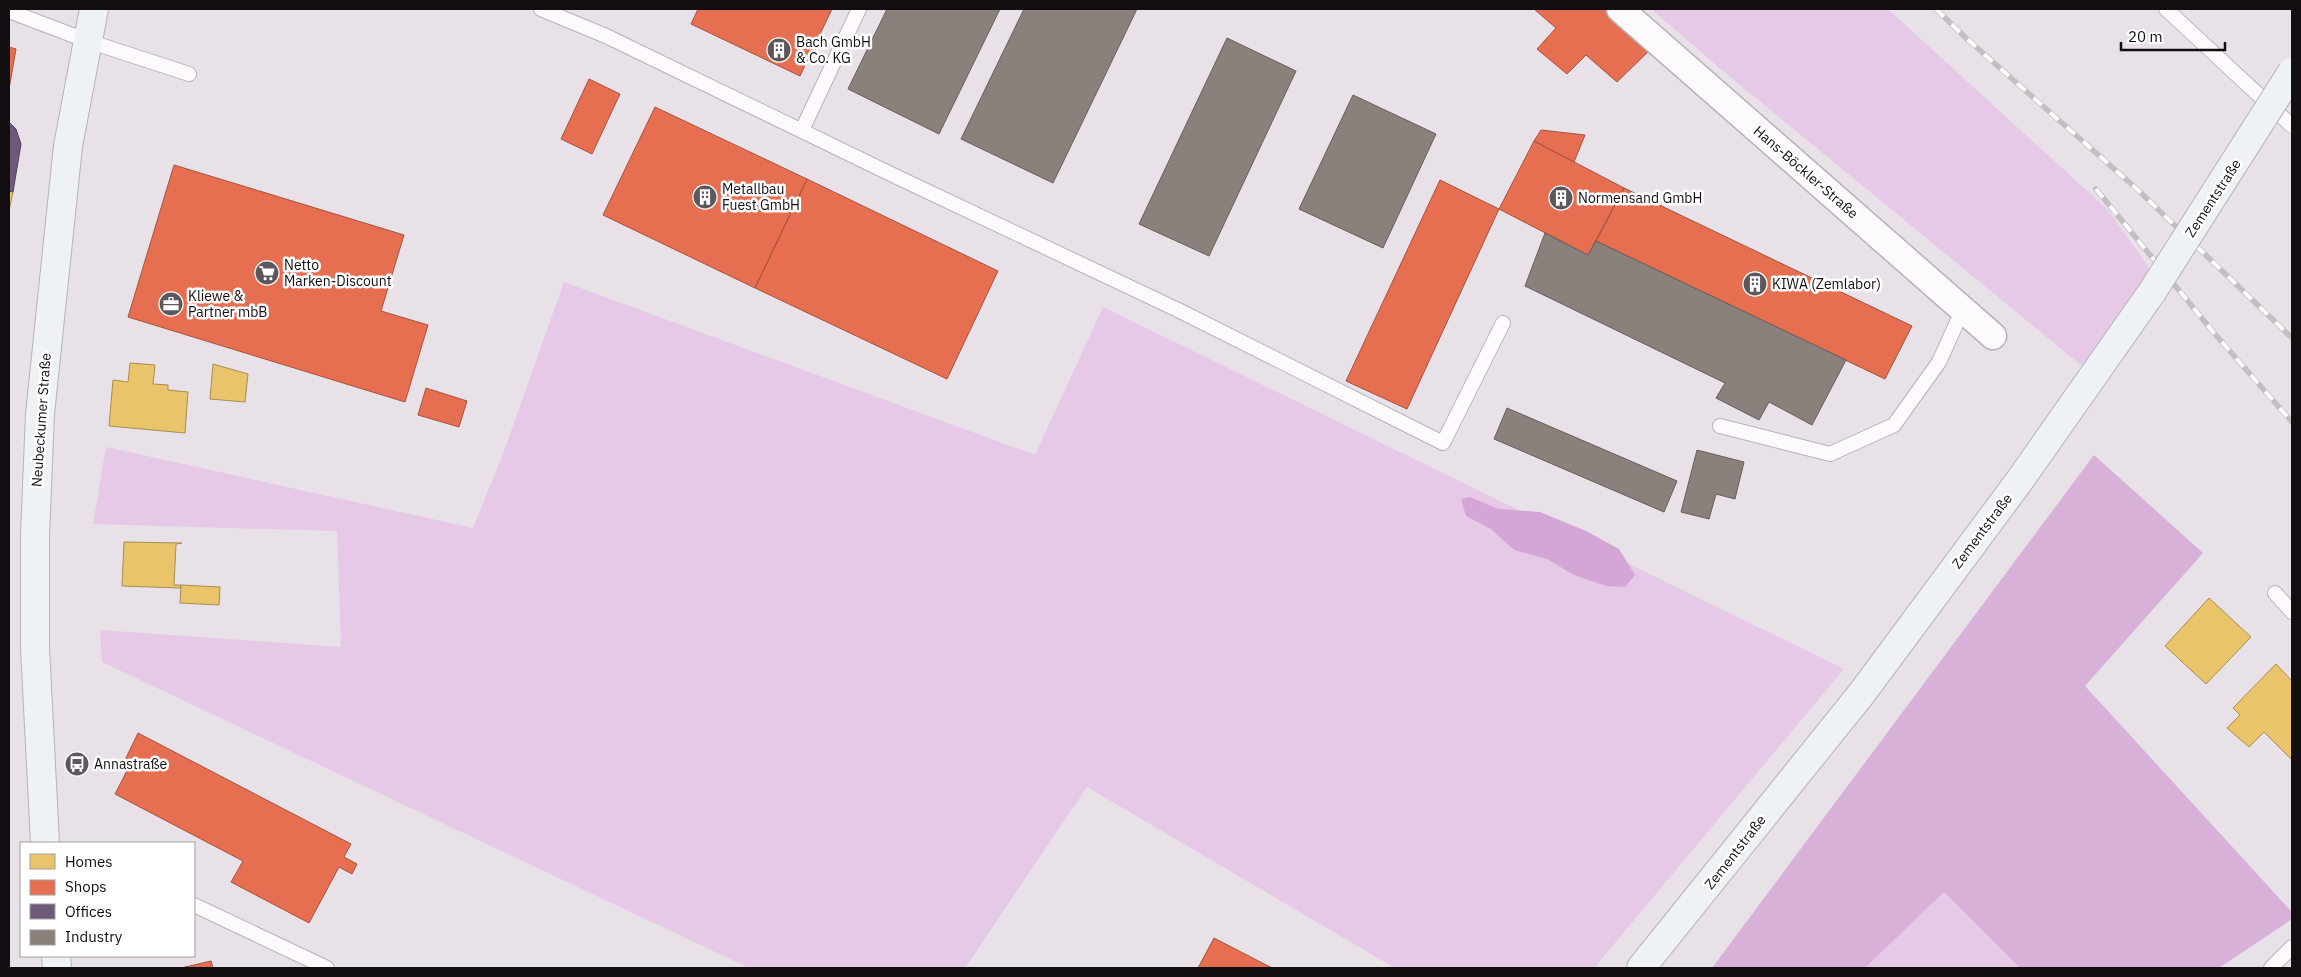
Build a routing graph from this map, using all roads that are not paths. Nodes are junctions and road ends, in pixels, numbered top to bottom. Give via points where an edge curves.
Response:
1 (94, 9) edge
2 (541, 9) edge
3 (859, 9) edge
4 (1620, 9) edge
5 (2166, 9) edge
6 (9, 11) edge
7 (88, 41) junction
8 (2292, 72) edge
9 (189, 74) dead end
10 (2292, 126) edge
11 (802, 130) junction
12 (1963, 309) junction
13 (1503, 323) dead end
14 (1993, 336) dead end
15 (1720, 426) dead end
16 (2275, 593) dead end
17 (2292, 612) edge
18 (50, 841) edge
19 (195, 905) edge
20 (2292, 947) edge
21 (328, 968) edge
22 (1641, 968) edge
23 (2271, 968) edge

1 - 7 street, Neubeckumer Straße
2 - 11 lane via 606,36
3 - 11 lane
4 - 12 street, Hans-Böckler-Straße
5 - 10 lane
6 - 7 lane
7 - 9 lane
7 - 18 street, Neubeckumer Straße via 68,146 40,414 35,639
8 - 22 street, Zementstraße, bridge via 2152,292 2020,480 1862,693
11 - 13 lane via 1178,310 1443,443
12 - 14 street, Hans-Böckler-Straße
12 - 15 lane via 1939,362 1894,425 1830,454
16 - 17 lane
19 - 21 lane
20 - 23 lane

